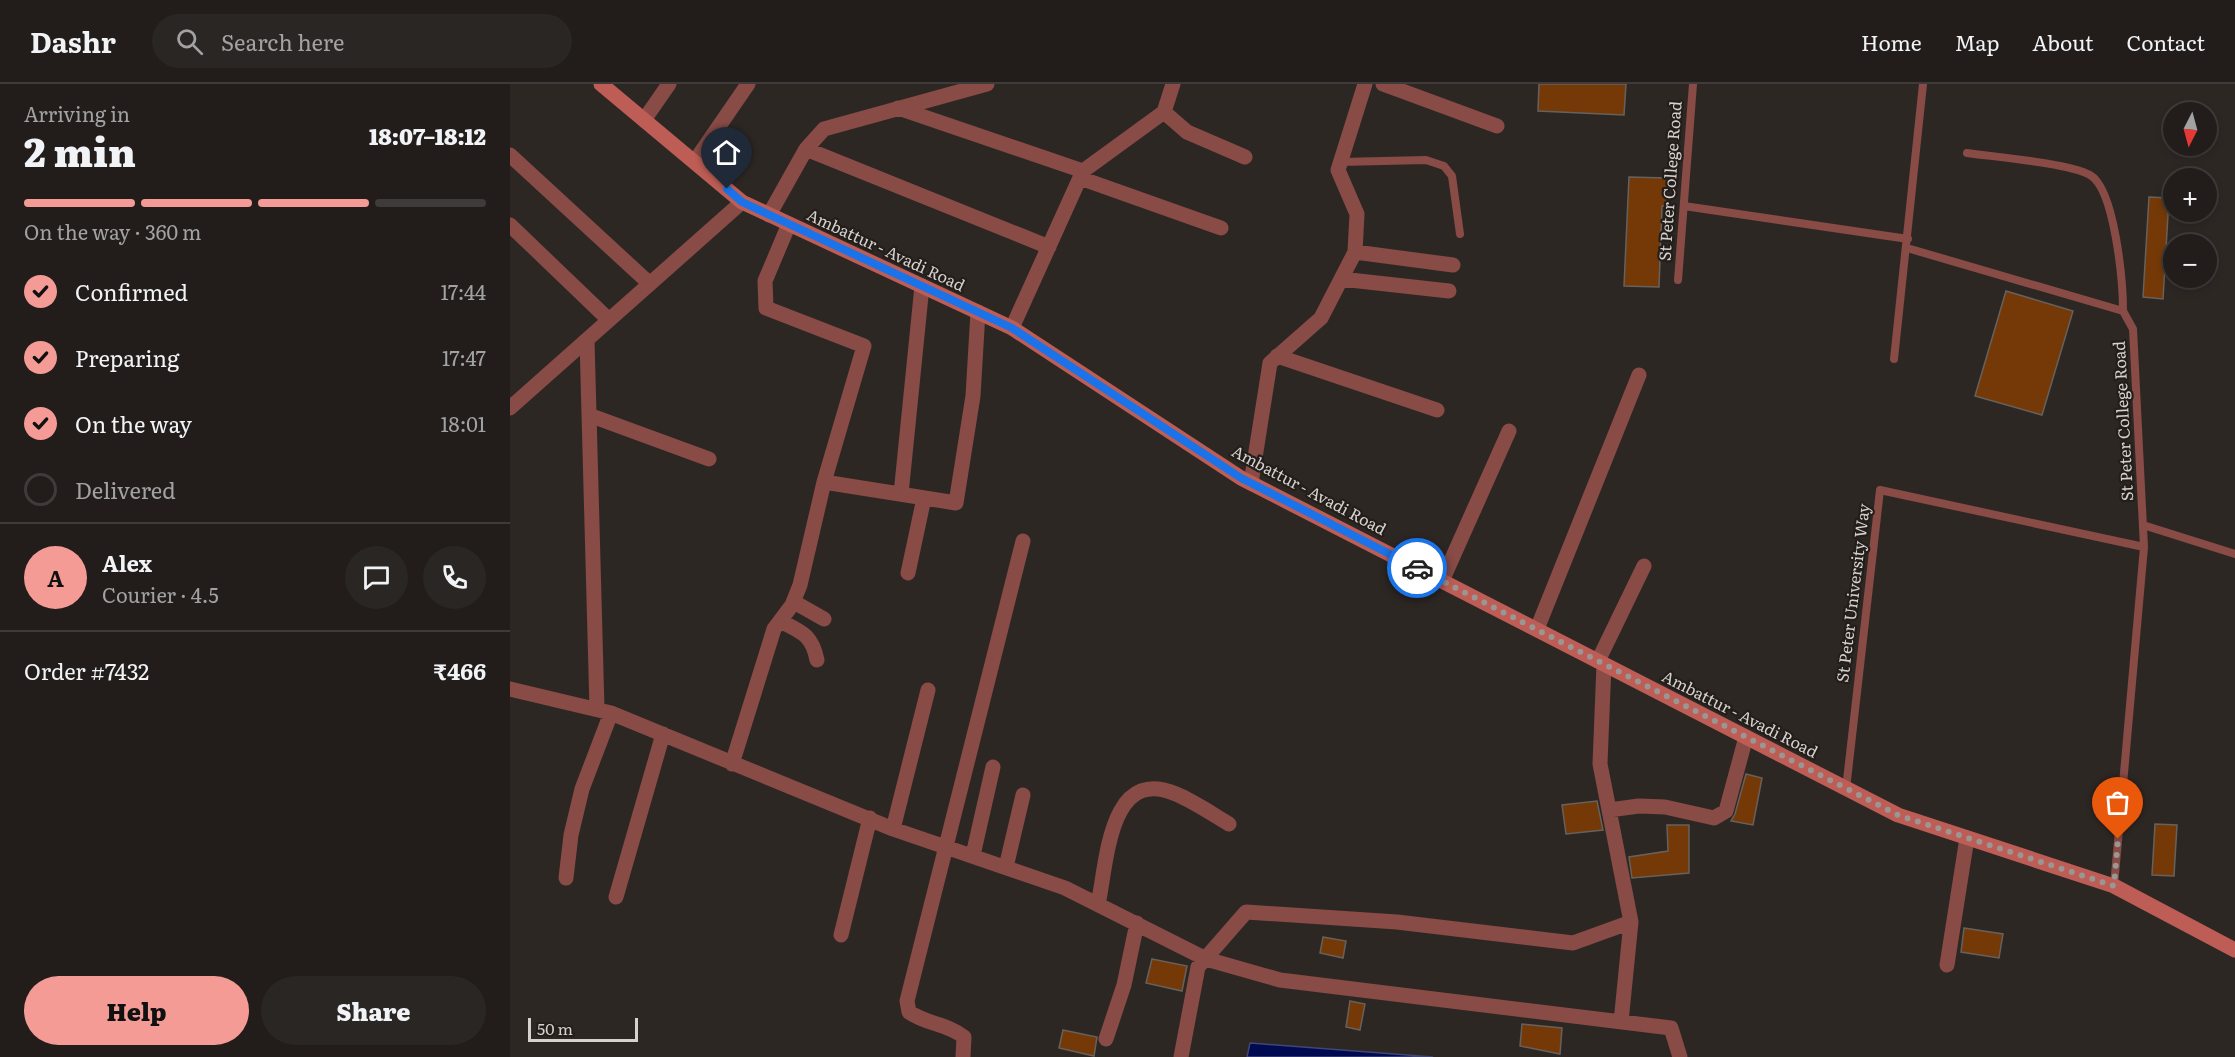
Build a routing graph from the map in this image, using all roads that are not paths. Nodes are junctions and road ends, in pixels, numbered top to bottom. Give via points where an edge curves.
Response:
1 (601, 84) edge
2 (669, 84) edge
3 (748, 84) edge
4 (987, 84) edge
5 (1173, 84) edge
6 (1365, 84) edge
7 (1383, 84) edge
8 (1693, 84) edge
9 (1923, 84) edge
10 (898, 108) junction
11 (1164, 112) junction
12 (644, 120) junction
13 (1497, 126) dead end
14 (806, 149) junction
15 (1967, 153) dead end
16 (510, 155) edge
17 (1245, 157) dead end
18 (695, 161) junction
19 (1340, 162) junction
20 (1081, 175) junction
21 (742, 202) junction
22 (1684, 206) junction
23 (769, 215) junction
24 (789, 224) junction
25 (510, 225) edge
26 (1221, 228) dead end
27 (1460, 234) dead end
28 (1907, 244) junction
29 (1049, 247) junction
30 (1355, 252) junction
31 (1453, 265) dead end
32 (1341, 279) junction
33 (1678, 280) dead end
34 (650, 284) junction
35 (922, 286) junction
36 (1449, 291) dead end
37 (2123, 310) junction
38 (978, 312) junction
39 (609, 320) junction
40 (1012, 328) junction
41 (587, 340) junction
42 (1276, 356) junction
43 (1894, 359) dead end
44 (1640, 375) dead end
45 (510, 408) edge
46 (1437, 410) dead end
47 (589, 415) junction
48 (1509, 431) dead end
49 (709, 459) dead end
50 (824, 482) junction
51 (1251, 483) junction
52 (902, 494) junction
53 (924, 498) junction
54 (2143, 525) junction
55 (1023, 541) dead end
56 (2144, 547) junction
57 (2235, 554) edge
58 (1644, 566) dead end
59 (908, 573) dead end
60 (1442, 581) junction
61 (794, 602) junction
62 (824, 619) dead end
63 (780, 621) junction
64 (1537, 629) junction
65 (818, 660) dead end
66 (1601, 663) junction
67 (510, 689) edge
68 (928, 690) dead end
69 (604, 711) junction
70 (663, 734) junction
71 (1746, 737) junction
72 (732, 764) junction
73 (993, 767) dead end
74 (1846, 789) junction
75 (1023, 795) dead end
76 (1609, 810) junction
77 (870, 818) junction
78 (1229, 824) dead end
79 (893, 829) junction
80 (1967, 838) junction
81 (948, 846) junction
82 (973, 855) junction
83 (1006, 867) junction
84 (566, 878) dead end
85 (2114, 886) junction
86 (616, 897) dead end
87 (1098, 904) junction
88 (1631, 922) junction
89 (1137, 923) junction
90 (841, 935) dead end
91 (2235, 950) edge
92 (1206, 959) junction
93 (1947, 965) dead end
94 (1621, 1022) junction
95 (1106, 1039) dead end
96 (963, 1057) edge
97 (1181, 1057) edge
98 (1680, 1057) edge

1 - 12 street, Ambattur - Avadi Road
2 - 12 street
3 - 18 street
4 - 10 street
5 - 11 street
6 - 19 street
7 - 13 street
8 - 22 lane, St Peter College Road
9 - 28 lane
10 - 14 street via 824,129
10 - 20 street
11 - 17 street via 1187,132
11 - 20 street
12 - 18 street, Ambattur - Avadi Road
14 - 23 street
14 - 29 street
15 - 37 lane, St Peter College Road via 2073,169 2090,175 2099,184 2122,267
16 - 34 street
18 - 21 street, Ambattur - Avadi Road
19 - 27 lane via 1437,162 1452,176
19 - 30 street via 1338,170 1357,214
20 - 26 street
20 - 29 street
21 - 23 street, Ambattur - Avadi Road
21 - 34 street
22 - 28 lane
22 - 33 lane, St Peter College Road
23 - 24 street, Ambattur - Avadi Road
24 - 35 street, Ambattur - Avadi Road
24 - 50 street via 765,281 766,308 864,346
25 - 39 street
28 - 37 lane
28 - 43 lane
29 - 40 street
30 - 31 street
30 - 32 street
32 - 36 street
32 - 42 street via 1321,318
34 - 39 street
35 - 38 street, Ambattur - Avadi Road
35 - 52 street
37 - 54 lane, St Peter College Road via 2133,329
38 - 40 street, Ambattur - Avadi Road
38 - 53 street via 973,396 956,503
39 - 41 street
40 - 51 street, Ambattur - Avadi Road
41 - 45 street
41 - 47 street
42 - 46 street
42 - 51 street via 1270,363
44 - 64 street
47 - 49 street
47 - 69 street
48 - 60 street
50 - 52 street
50 - 61 street
51 - 60 street, Ambattur - Avadi Road
52 - 53 street
53 - 59 street
54 - 56 lane, St Peter College Road
54 - 57 lane
55 - 81 street
56 - 74 lane, St Peter University Way via 1880,490
56 - 85 lane, St Peter College Road
58 - 66 street
60 - 64 street, Ambattur - Avadi Road
61 - 62 street
61 - 63 street
63 - 65 street via 814,644
63 - 72 street via 774,629
64 - 66 street, Ambattur - Avadi Road
66 - 71 street, Ambattur - Avadi Road
66 - 76 street via 1600,764
67 - 69 street
68 - 79 street
69 - 70 street
69 - 84 street via 571,835
70 - 72 street
70 - 86 street
71 - 74 street, Ambattur - Avadi Road
71 - 76 street via 1722,816 1714,818 1665,807
72 - 77 street
73 - 82 street
74 - 80 street, Ambattur - Avadi Road via 1898,815
75 - 83 street
76 - 88 street
77 - 79 street
77 - 90 street
78 - 87 street via 1176,794 1159,789 1137,791 1123,803 1114,820
79 - 81 street
80 - 85 street, Ambattur - Avadi Road
80 - 93 street
81 - 82 street
81 - 96 street via 907,1001 909,1012 920,1019 964,1037
82 - 83 street
83 - 87 street
85 - 91 street, Ambattur - Avadi Road
87 - 89 street
88 - 92 street via 1573,943 1397,922 1246,912
88 - 94 street
89 - 92 street
89 - 95 street via 1124,985
92 - 94 street via 1280,980
92 - 97 street via 1198,967
94 - 98 street via 1671,1028

